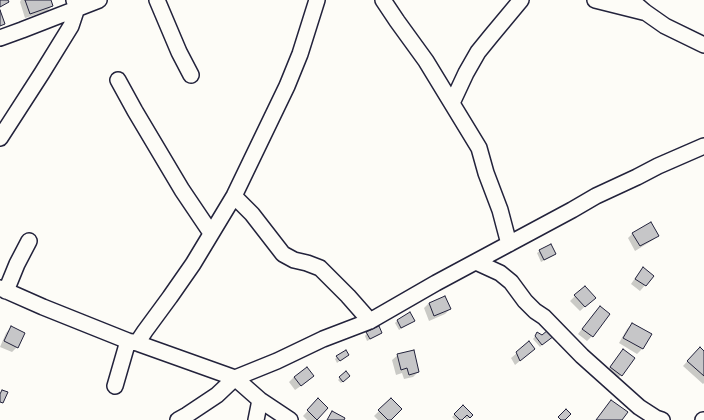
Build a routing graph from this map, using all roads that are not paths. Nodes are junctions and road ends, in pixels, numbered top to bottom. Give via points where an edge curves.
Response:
1 (99, 0) edge
2 (157, 0) edge
3 (317, 0) edge
4 (383, 0) edge
5 (521, 0) edge
6 (595, 0) edge
7 (631, 0) edge
8 (75, 4) edge
9 (645, 12) junction
10 (0, 38) edge
11 (704, 45) edge
12 (191, 75) dead end
13 (118, 80) dead end
14 (452, 103) junction
15 (0, 138) edge
16 (704, 146) edge
17 (234, 196) junction
18 (211, 233) junction
19 (30, 241) dead end
20 (509, 244) junction
21 (476, 262) junction
22 (3, 290) edge
23 (370, 321) junction
24 (133, 342) junction
25 (236, 378) junction
26 (115, 386) dead end
27 (260, 400) junction
28 (178, 420) edge
29 (256, 420) edge
30 (290, 420) edge
31 (662, 420) edge

1 - 8 street
2 - 12 street
3 - 17 street via 300,54
4 - 14 street
5 - 14 street via 478,52
6 - 9 street
7 - 9 street
8 - 10 street
8 - 15 street via 71,26
9 - 11 street via 665,26
13 - 18 street via 182,190
14 - 20 street via 479,148
16 - 20 street via 596,196
17 - 18 street
17 - 23 street via 252,214 283,254 320,268
18 - 24 street via 183,279
19 - 22 street
20 - 21 street
21 - 23 street
21 - 31 street via 500,272 525,301 582,356 639,407
22 - 24 street
23 - 25 street
24 - 25 street
24 - 26 street
25 - 27 street
25 - 28 street via 217,395
27 - 29 street
27 - 30 street

